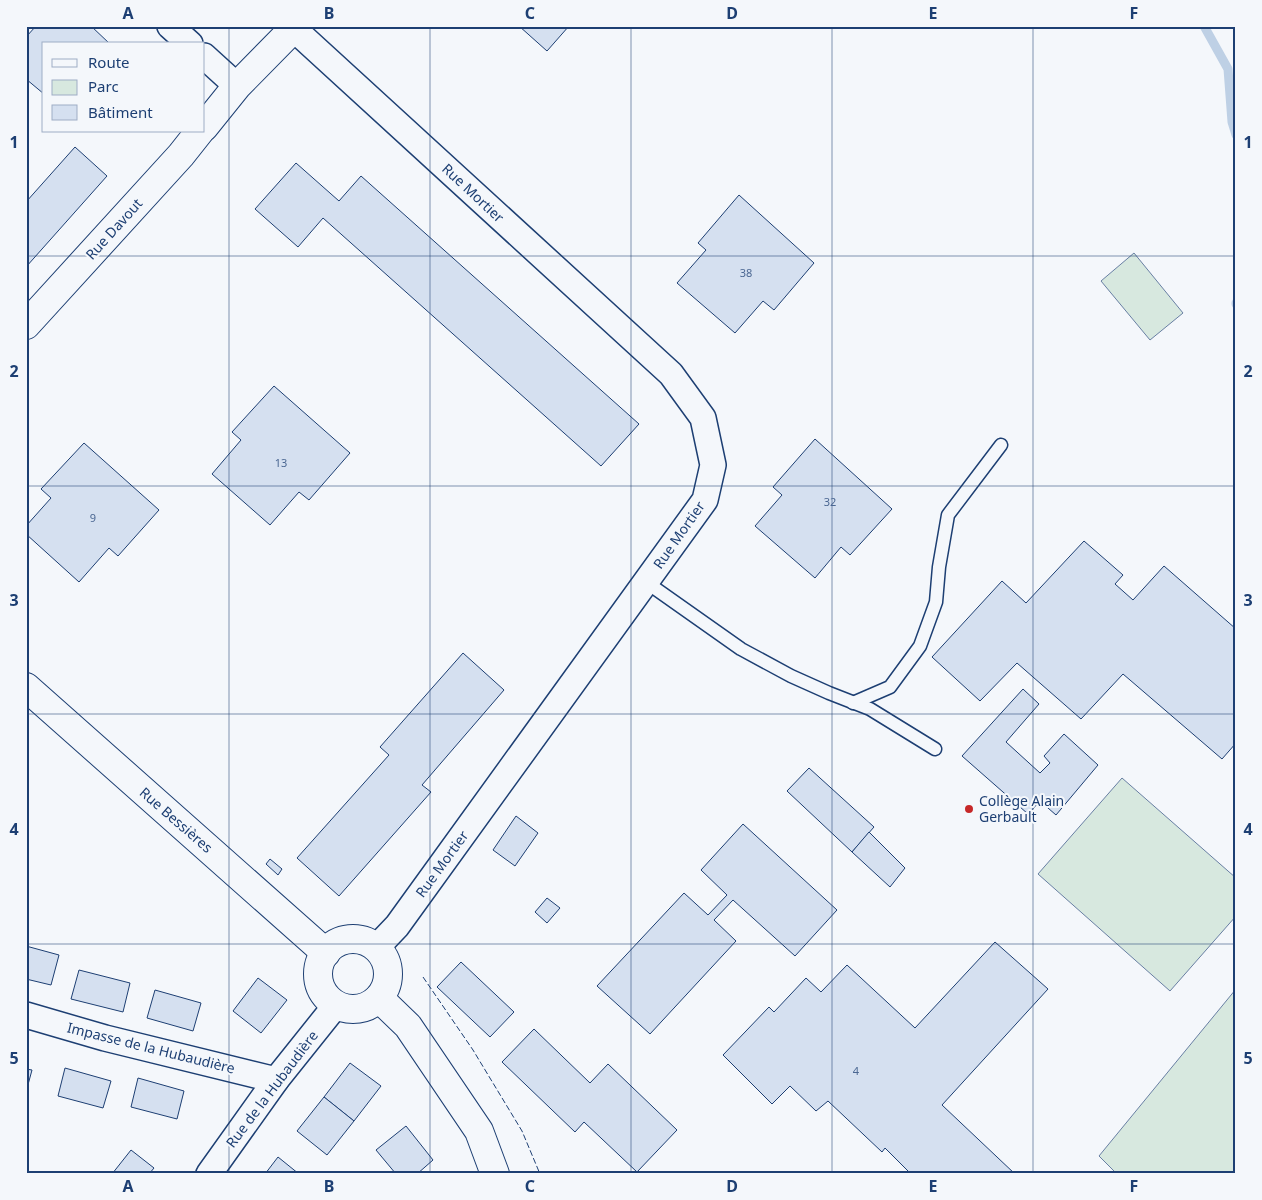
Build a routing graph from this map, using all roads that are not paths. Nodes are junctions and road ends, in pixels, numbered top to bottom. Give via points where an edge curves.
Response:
1 (170, 26) edge
2 (295, 27) edge
3 (188, 42) edge
4 (205, 57) edge
5 (237, 86) junction
6 (205, 126) edge
7 (199, 132) edge
8 (26, 325) edge
9 (1001, 445) dead end
10 (646, 582) junction
11 (26, 687) edge
12 (853, 703) junction
13 (935, 749) dead end
14 (376, 948) junction
15 (326, 952) junction
16 (379, 998) junction
17 (336, 1004) junction
18 (26, 1015) edge
19 (276, 1080) junction
20 (209, 1174) edge
21 (495, 1174) edge

1 - 3 street
2 - 5 street
2 - 10 street, Rue Mortier via 670,374 702,418 712,465 705,500
4 - 5 street
5 - 6 street
7 - 8 street, Rue Davout
9 - 12 lane via 948,515 936,602 920,646 890,687
10 - 12 lane via 741,649 791,676
10 - 14 street, Rue Mortier via 398,926
11 - 15 street, Rue Bessières
12 - 13 lane
14 - 15 street via 356,940 344,941
14 - 16 street via 387,967 388,978
15 - 17 street via 320,963 320,987
16 - 17 street via 359,1009 347,1009
16 - 21 street via 408,1026 478,1131
17 - 19 street, Rue de la Hubaudière
18 - 19 street, Impasse de la Hubaudière
19 - 20 street, Rue de la Hubaudière

